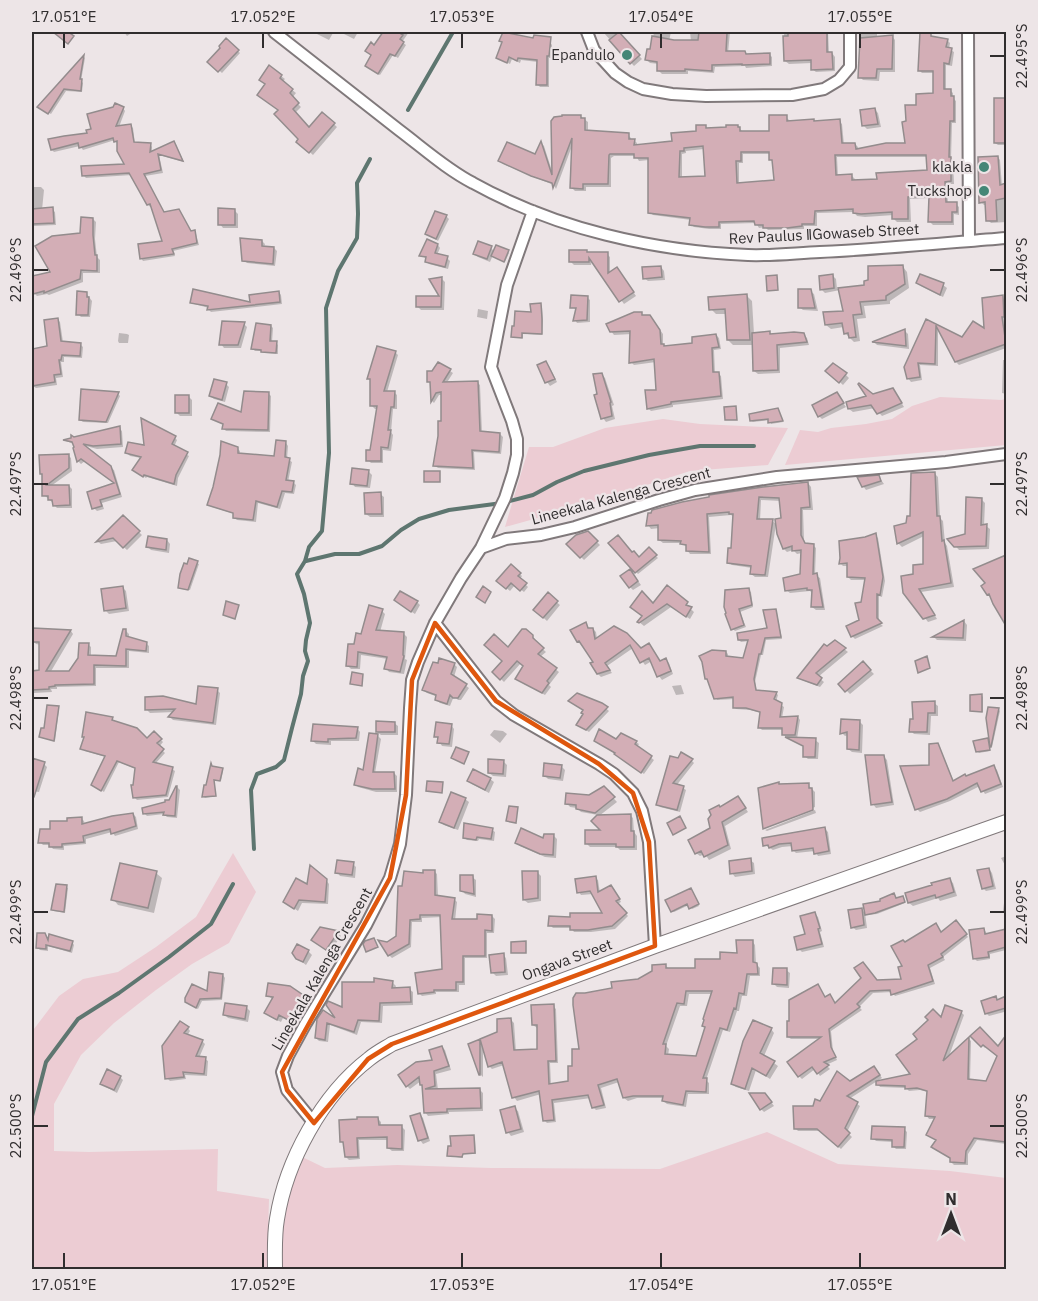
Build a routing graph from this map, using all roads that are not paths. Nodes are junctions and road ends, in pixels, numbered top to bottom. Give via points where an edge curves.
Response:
1 (274, 32) edge
2 (587, 32) edge
3 (850, 32) edge
4 (968, 32) edge
5 (533, 211) junction
6 (1006, 238) edge
7 (969, 241) junction
8 (1006, 454) edge
9 (481, 548) junction
10 (435, 623) junction
11 (1006, 822) edge
12 (655, 946) junction
13 (314, 1123) junction
14 (275, 1269) edge

1 - 5 street, Rev Paulus ǁGowaseb Street via 451,170
2 - 3 street via 594,50 615,74 628,82 643,89 706,96 792,95 824,89 850,67
4 - 7 street
5 - 7 street, Rev Paulus ǁGowaseb Street via 633,241 719,253 796,253
5 - 9 street via 507,285 491,367 518,439 517,454 505,498
6 - 7 street, Rev Paulus ǁGowaseb Street
8 - 9 street, Lineekala Kalenga Crescent via 705,488 574,527 506,539
9 - 10 street, Lineekala Kalenga Crescent
10 - 12 street via 496,701 614,774 633,793 649,842
10 - 13 street, Lineekala Kalenga Crescent via 412,680 406,795 400,844 390,878 282,1072 287,1090
11 - 12 street, Ongava Street
12 - 13 street, Ongava Street via 392,1044 346,1080
13 - 14 street, Ongava Street via 291,1168 279,1209

